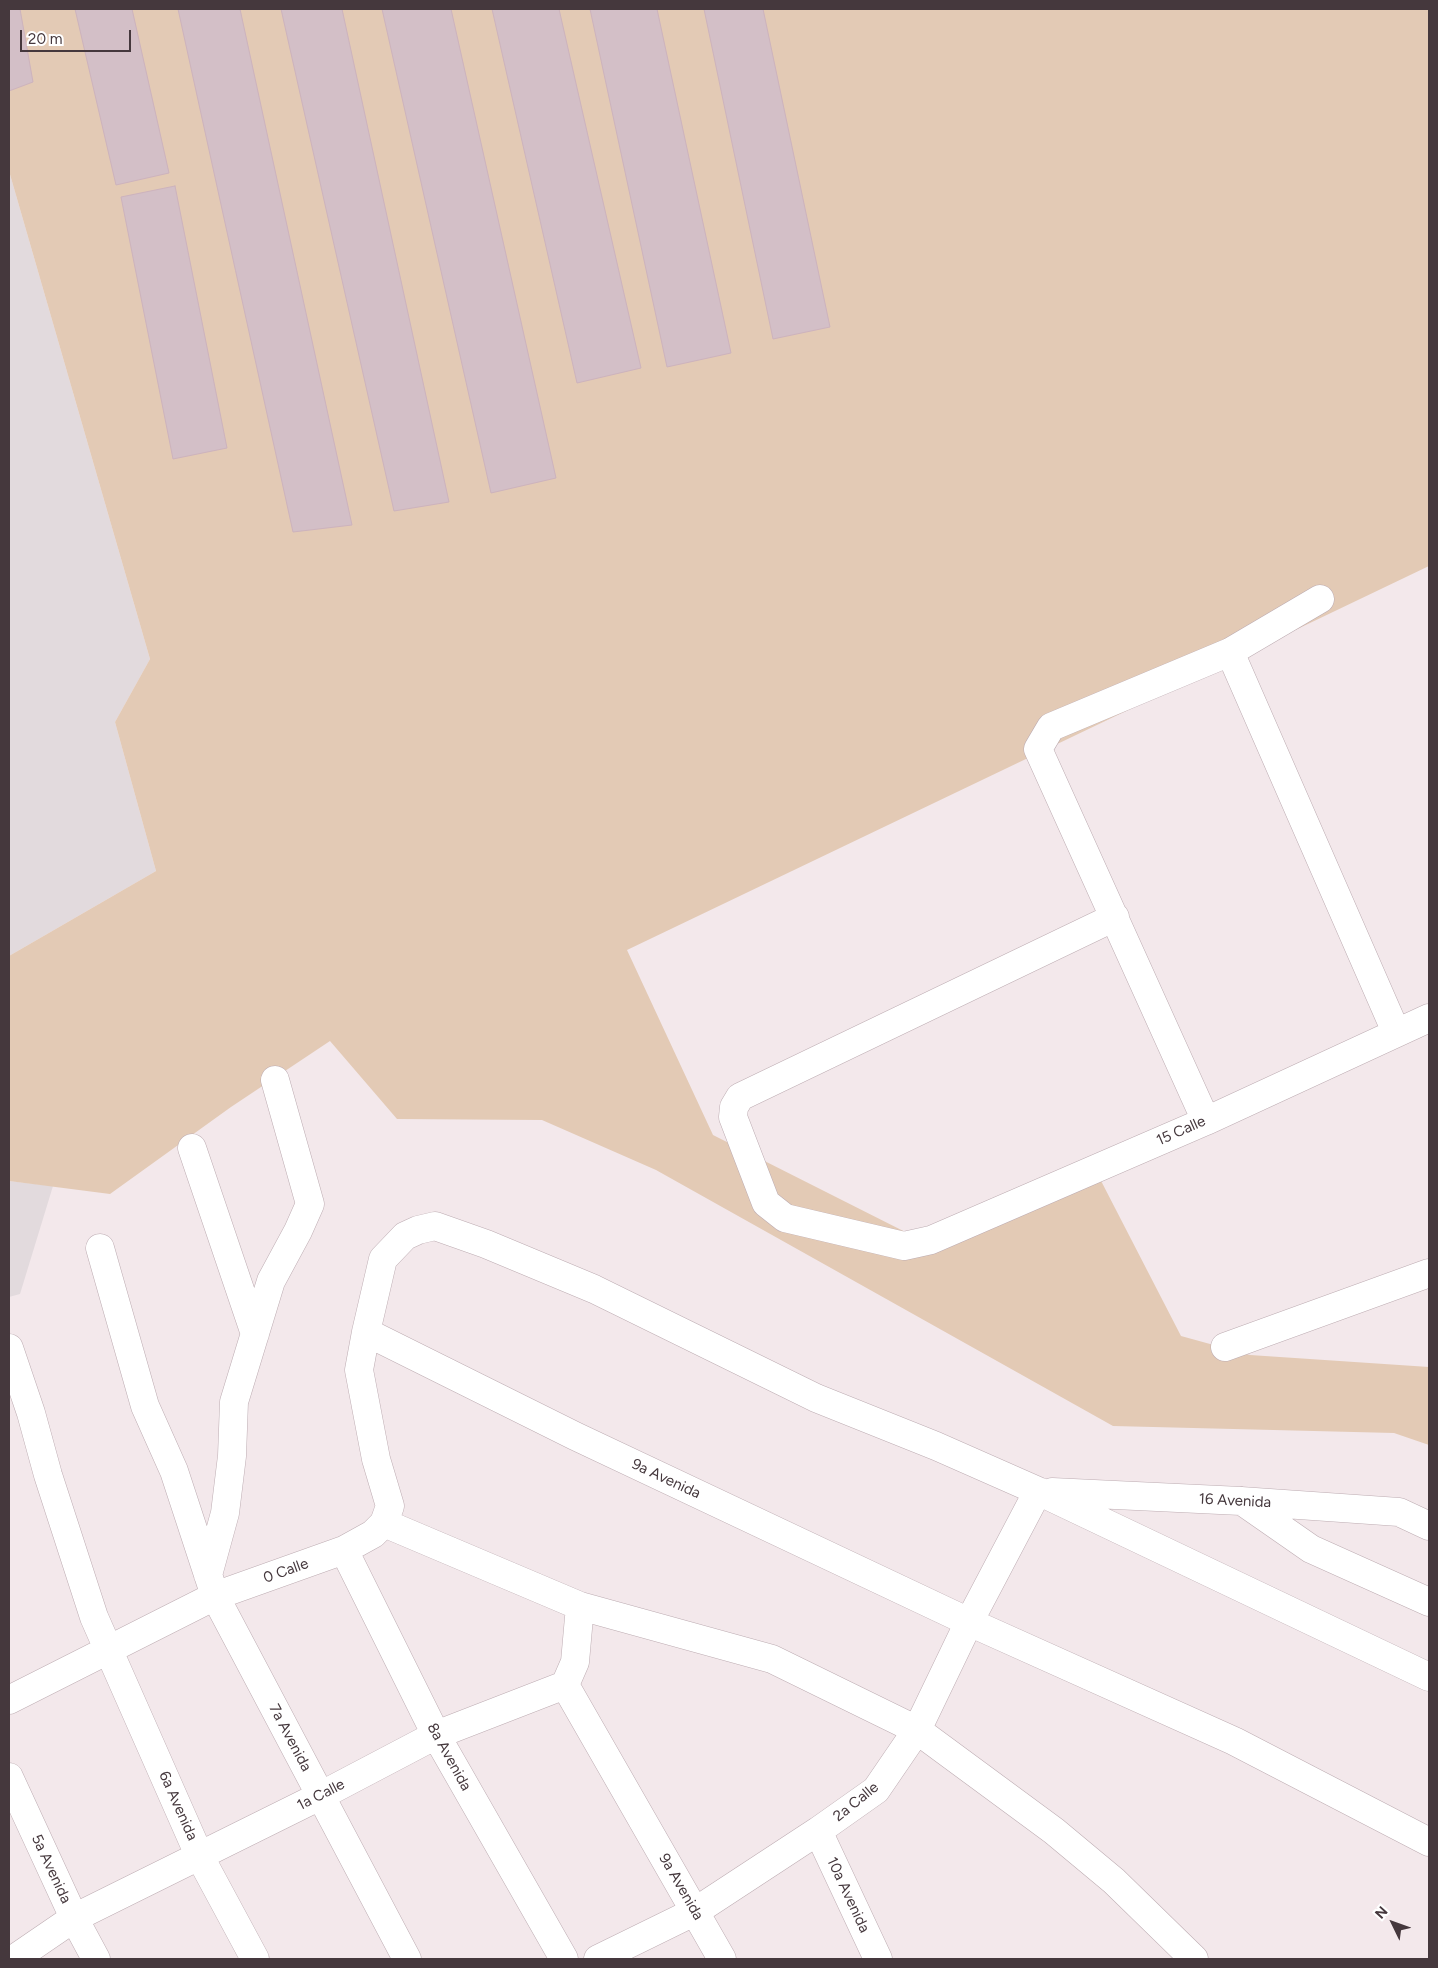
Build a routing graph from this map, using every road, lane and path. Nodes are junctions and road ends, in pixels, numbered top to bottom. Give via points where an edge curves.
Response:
1 (1320, 599) dead end
2 (1230, 652) junction
3 (1115, 917) junction
4 (1429, 1018) edge
5 (1396, 1032) junction
6 (275, 1080) dead end
7 (1206, 1121) junction
8 (192, 1148) dead end
9 (100, 1248) dead end
10 (1429, 1273) edge
11 (366, 1332) junction
12 (255, 1334) junction
13 (1225, 1347) dead end
14 (9, 1348) edge
15 (1038, 1491) junction
16 (1242, 1501) junction
17 (384, 1523) junction
18 (1429, 1526) edge
19 (344, 1550) junction
20 (212, 1586) junction
21 (1429, 1602) edge
22 (580, 1606) junction
23 (969, 1622) junction
24 (109, 1649) junction
25 (1429, 1677) edge
26 (565, 1685) junction
27 (9, 1700) edge
28 (917, 1730) junction
29 (436, 1735) junction
30 (9, 1778) edge
31 (320, 1796) junction
32 (818, 1831) junction
33 (1429, 1842) edge
34 (199, 1855) junction
35 (696, 1911) junction
36 (74, 1918) junction
37 (14, 1959) edge
38 (96, 1959) edge
39 (255, 1959) edge
40 (407, 1959) edge
41 (564, 1959) edge
42 (598, 1959) edge
43 (722, 1959) edge
44 (878, 1959) edge
45 (1194, 1959) edge

1 - 2 street
2 - 3 street via 1051,727 1043,738 1038,750
2 - 5 street
3 - 7 street
3 - 7 street, 15 Calle via 740,1097 733,1117 766,1203 784,1218 904,1246 931,1240
4 - 5 street, 15 Calle
5 - 7 street, 15 Calle
6 - 12 street via 310,1204 271,1281
8 - 12 street
9 - 20 street, 7a Avenida via 145,1406 174,1471
10 - 13 street
11 - 15 street via 383,1259 405,1236 434,1226 502,1250 594,1289 816,1398
11 - 17 street via 359,1370 376,1459 390,1506
11 - 23 street, 9a Avenida via 575,1436
12 - 20 street via 234,1402 232,1456
14 - 24 street, 6a Avenida via 94,1618
15 - 16 street, 16 Avenida
15 - 23 street, 2a Calle
15 - 25 street
16 - 18 street, 16 Avenida via 1399,1512
16 - 21 street via 1311,1549
17 - 19 street, 0 Calle via 373,1534
17 - 22 street
19 - 20 street, 0 Calle
19 - 29 street, 8a Avenida
20 - 24 street, 0 Calle
20 - 31 street, 7a Avenida
22 - 26 street via 575,1662
22 - 28 street via 772,1659
23 - 28 street, 2a Calle
23 - 33 street, 9a Avenida via 1234,1741
24 - 27 street, 0 Calle
24 - 34 street, 6a Avenida
26 - 29 street, 1a Calle
26 - 35 street, 9a Avenida
28 - 32 street, 2a Calle via 876,1790
28 - 45 street via 1054,1831 1114,1881
29 - 31 street, 1a Calle
29 - 41 street, 8a Avenida
30 - 36 street, 5a Avenida
31 - 34 street, 1a Calle
31 - 40 street, 7a Avenida
32 - 35 street, 2a Calle
32 - 44 street, 10a Avenida
34 - 36 street, 1a Calle
34 - 39 street, 6a Avenida
35 - 42 street, 2a Calle
35 - 43 street, 9a Avenida
36 - 37 street, 1a Calle
36 - 38 street, 5a Avenida

